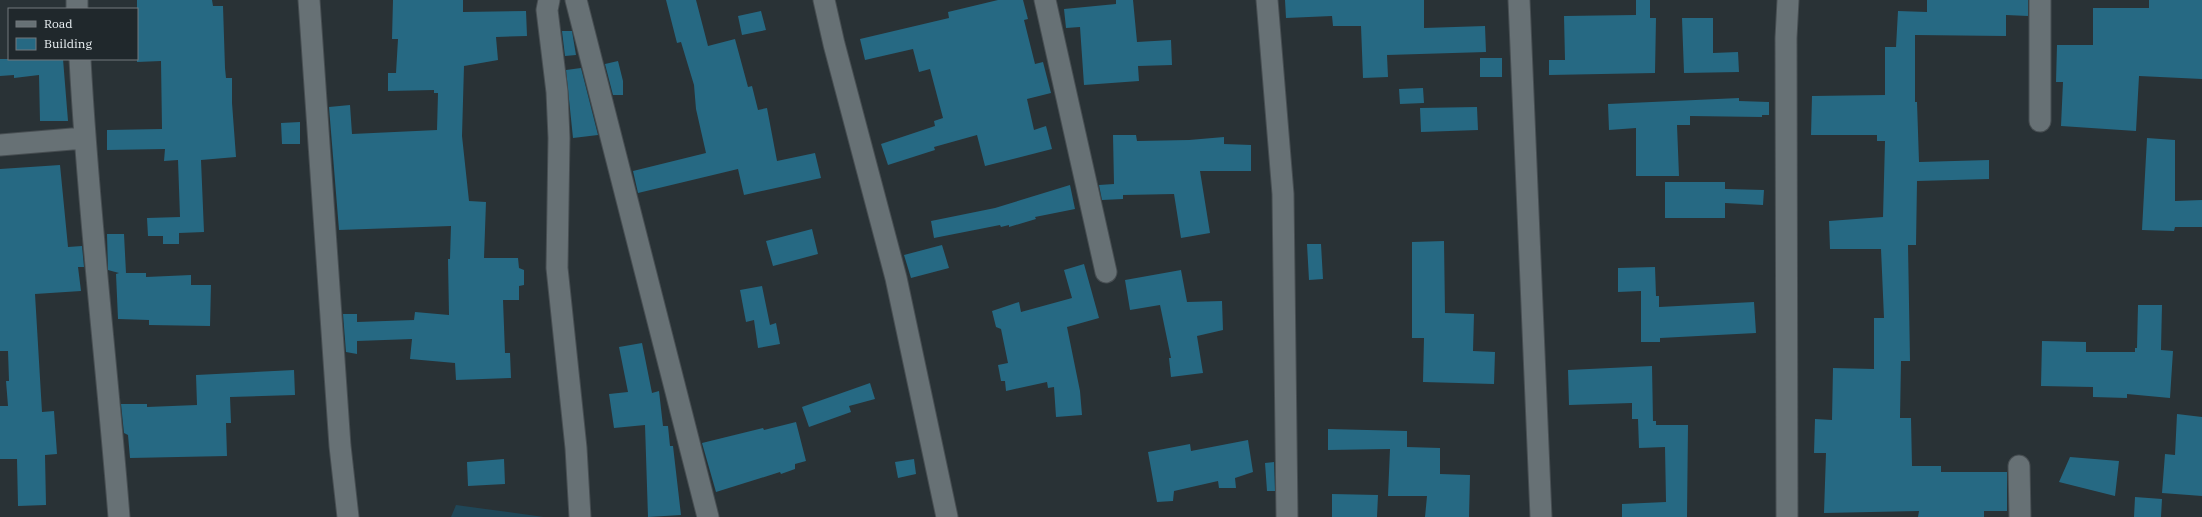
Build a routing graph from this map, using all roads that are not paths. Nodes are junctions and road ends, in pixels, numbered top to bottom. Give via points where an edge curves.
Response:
1 (309, 0) edge
2 (549, 0) edge
3 (576, 0) edge
4 (824, 0) edge
5 (1044, 0) edge
6 (1267, 0) edge
7 (1520, 0) edge
8 (1788, 0) edge
9 (2040, 0) edge
10 (80, 60) edge
11 (2040, 121) dead end
12 (84, 138) junction
13 (0, 145) edge
14 (1106, 272) dead end
15 (2019, 466) dead end
16 (119, 517) edge
17 (348, 517) edge
18 (580, 517) edge
19 (708, 517) edge
20 (947, 517) edge
21 (1287, 517) edge
22 (1541, 517) edge
23 (1787, 517) edge
24 (2020, 517) edge

1 - 17 street via 340,446
2 - 18 street via 547,10 557,92 559,138 557,268 576,448
3 - 19 street
4 - 20 street via 896,278
5 - 14 street
6 - 21 street via 1283,194
7 - 22 street
8 - 23 street
9 - 11 street
10 - 12 street
12 - 13 street
12 - 16 street
15 - 24 street

